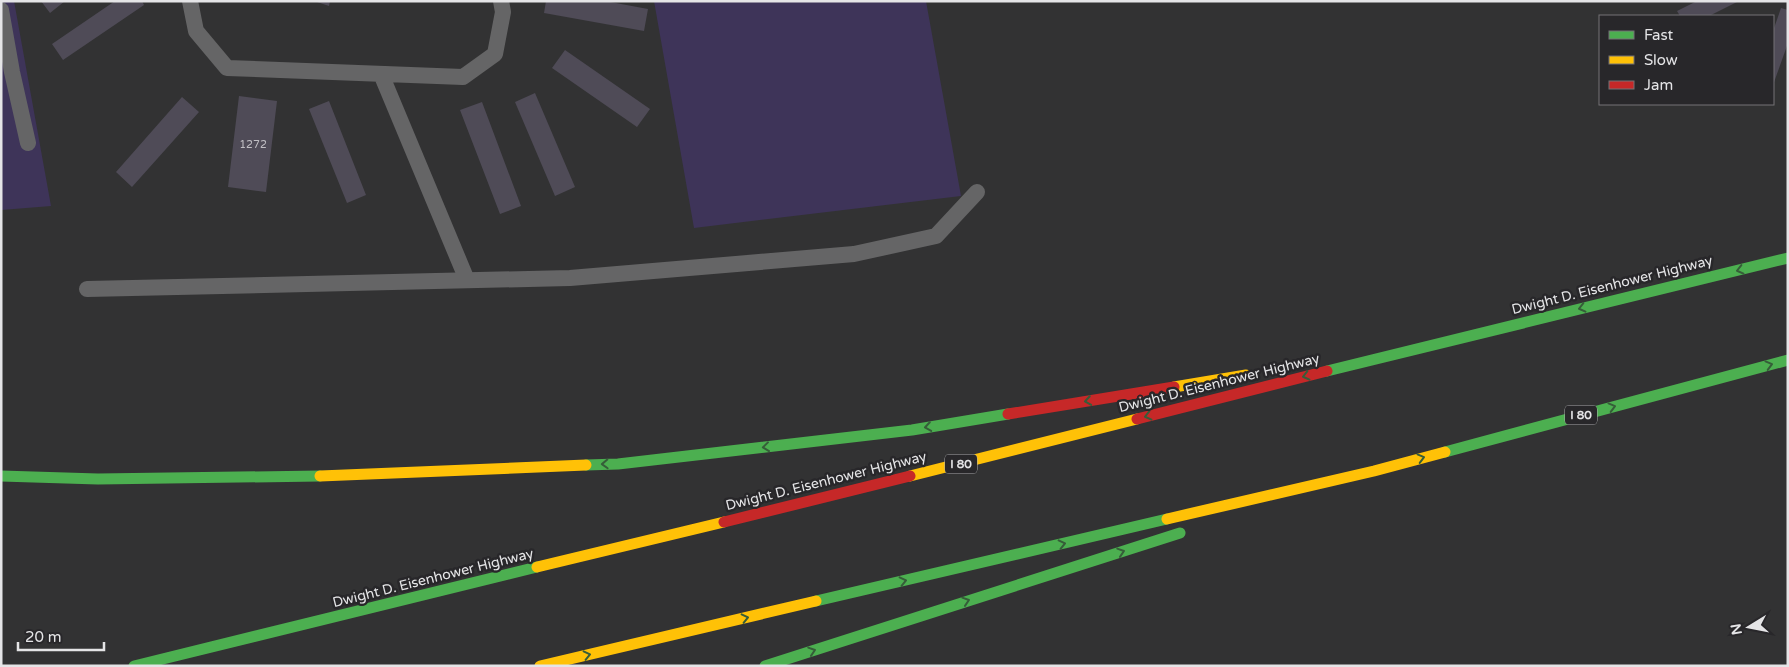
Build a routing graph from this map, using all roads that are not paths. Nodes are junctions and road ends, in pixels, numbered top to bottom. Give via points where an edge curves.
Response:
1 (190, 1) edge
2 (501, 1) edge
3 (1, 10) edge
4 (381, 74) junction
5 (28, 144) dead end
6 (977, 192) dead end
7 (1788, 258) edge
8 (467, 280) junction
9 (87, 289) dead end
10 (1430, 345) junction
11 (1788, 360) edge
12 (1293, 367) dead end
13 (1254, 374) dead end
14 (1374, 471) junction
15 (1, 476) edge
16 (1241, 513) dead end
17 (1193, 528) dead end
18 (134, 666) edge
19 (540, 666) edge
20 (765, 666) edge

1 - 4 lane via 196,31 226,68
2 - 4 lane via 503,12 495,54 463,77
3 - 5 lane
4 - 8 lane
6 - 8 lane via 936,236 854,254 570,278
7 -> 10 highway, Dwight D. Eisenhower Highway / I 80
8 - 9 lane
10 - 12 highway
10 -> 18 highway, Dwight D. Eisenhower Highway / I 80 via 995,456
14 -> 11 highway, I 80
13 -> 15 highway via 912,430 618,464 338,476 98,479
14 - 16 highway
19 -> 14 highway, I 80
20 -> 17 highway

